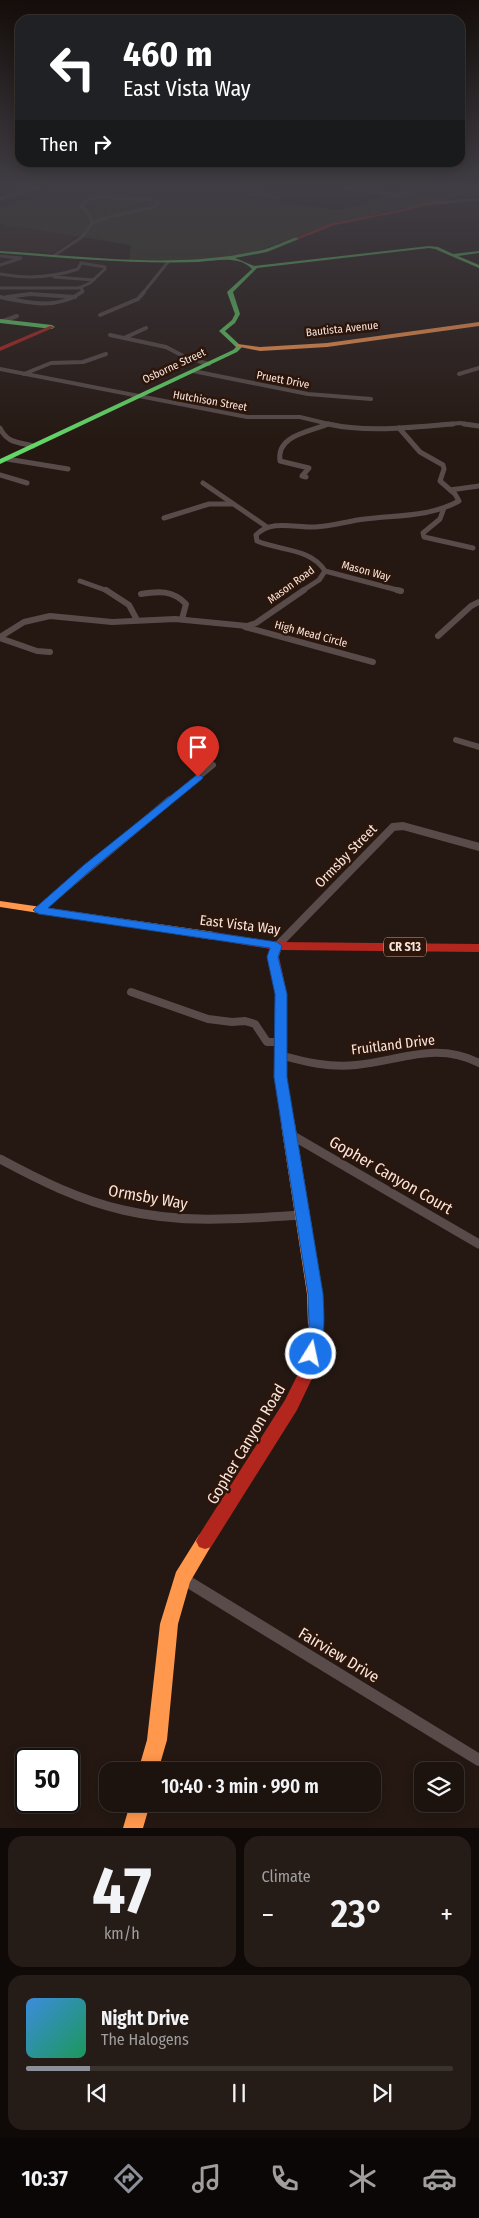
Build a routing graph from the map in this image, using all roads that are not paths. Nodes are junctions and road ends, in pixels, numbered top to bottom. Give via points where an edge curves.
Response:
1 (61, 273) edge
2 (99, 273) edge
3 (159, 273) edge
4 (250, 273) edge
5 (0, 274) edge
6 (50, 275) junction
7 (94, 280) junction
8 (80, 287) junction
9 (1, 288) edge
10 (2, 297) edge
11 (77, 297) junction
12 (100, 314) dead end
13 (17, 316) dead end
14 (2, 321) edge
15 (479, 324) edge
16 (146, 328) dead end
17 (110, 335) dead end
18 (124, 338) junction
19 (238, 346) junction
20 (0, 349) edge
21 (106, 354) dead end
22 (209, 364) junction
23 (479, 368) edge
24 (0, 369) edge
25 (193, 371) junction
26 (24, 374) junction
27 (459, 374) dead end
28 (140, 396) junction
29 (371, 399) dead end
30 (328, 424) junction
31 (479, 426) edge
32 (0, 428) edge
33 (399, 428) junction
34 (33, 446) junction
35 (4, 460) edge
36 (68, 469) dead end
37 (0, 475) edge
38 (306, 477) dead end
39 (27, 483) dead end
40 (203, 483) dead end
41 (479, 486) edge
42 (450, 490) junction
43 (235, 504) junction
44 (444, 508) junction
45 (164, 518) dead end
46 (267, 527) junction
47 (473, 548) dead end
48 (325, 571) junction
49 (80, 581) dead end
50 (401, 591) dead end
51 (141, 594) dead end
52 (478, 602) edge
53 (182, 619) junction
54 (137, 620) junction
55 (243, 626) junction
56 (438, 636) dead end
57 (0, 638) edge
58 (50, 652) dead end
59 (374, 662) dead end
60 (456, 740) dead end
61 (479, 747) edge
62 (213, 765) dead end
63 (479, 847) edge
64 (0, 904) edge
65 (39, 910) junction
66 (277, 946) junction
67 (479, 948) edge
68 (131, 992) dead end
69 (281, 1042) junction
70 (280, 1055) junction
71 (479, 1063) edge
72 (288, 1133) junction
73 (0, 1159) edge
74 (301, 1215) junction
75 (479, 1244) edge
76 (182, 1578) junction
77 (479, 1760) edge
78 (151, 1762) edge
79 (138, 1812) edge
80 (133, 1828) edge

1 - 6 street
2 - 7 street
3 - 12 street via 138,299
4 - 19 street via 230,292 238,313 236,320 222,331
5 - 6 street
6 - 7 street via 62,279
7 - 8 street
8 - 9 street
8 - 11 street via 83,291
10 - 11 street via 30,294
10 - 11 street via 41,304 62,303
13 - 14 street
14 - 20 street via 52,327
15 - 19 street, Bautista Avenue via 318,345 260,349
16 - 18 street
17 - 18 street
18 - 22 street via 161,345 187,358
19 - 22 street, Osborne Street via 235,351
21 - 26 street via 84,362 51,363
22 - 25 street, Osborne Street
23 - 27 street
24 - 26 street, Hutchison Street
25 - 28 street, Osborne Street
25 - 29 street, Pruett Drive via 314,395
26 - 28 street, Hutchison Street
28 - 30 street, Hutchison Street via 235,416 300,418
28 - 34 street, Osborne Street
30 - 33 street, Hutchison Street
30 - 38 street via 296,436 280,448 280,460 309,468 302,476
31 - 33 street, Hutchison Street via 448,424
32 - 34 street via 8,440
33 - 42 street via 420,452 443,465 440,481
34 - 35 street, Osborne Street
35 - 36 street
37 - 39 street
40 - 43 street
41 - 42 street
42 - 44 street via 460,501
43 - 45 street via 209,504
43 - 46 street
44 - 46 street via 311,528
44 - 47 street via 440,519 423,533 424,537
46 - 48 street, Mason Road via 256,535 257,541 310,557 323,565
48 - 50 street, Mason Way
48 - 55 street, Mason Road via 319,580 286,603 256,623
49 - 54 street via 120,598 136,612
51 - 53 street via 166,592 178,596 186,604
52 - 56 street
53 - 54 street, Mason Road
53 - 55 street, Mason Road
54 - 57 street, Mason Road via 93,622 50,616 24,622
55 - 59 street, High Mead Circle
57 - 58 street via 37,651
60 - 61 street
62 - 65 street
63 - 66 street, Ormsby Street via 403,826 393,827
64 - 65 street, East Vista Way / CR S13
65 - 66 street, East Vista Way / CR S13
66 - 67 street, East Vista Way / CR S13
66 - 69 street, Gopher Canyon Road via 272,957 281,994
68 - 69 street via 208,1019 255,1024 267,1042
69 - 70 street, Gopher Canyon Road
70 - 71 street, Fruitland Drive via 308,1063 355,1066 424,1053 453,1053
70 - 72 street, Gopher Canyon Road
72 - 74 street, Gopher Canyon Road
72 - 75 street, Gopher Canyon Court
73 - 74 street, Ormsby Way via 49,1184 98,1204 126,1211 183,1219 226,1220
74 - 76 street, Gopher Canyon Road via 315,1294 316,1325 309,1368 291,1405
76 - 77 street, Fairview Drive
76 - 78 street, Gopher Canyon Road via 169,1624 157,1740
79 - 80 street

